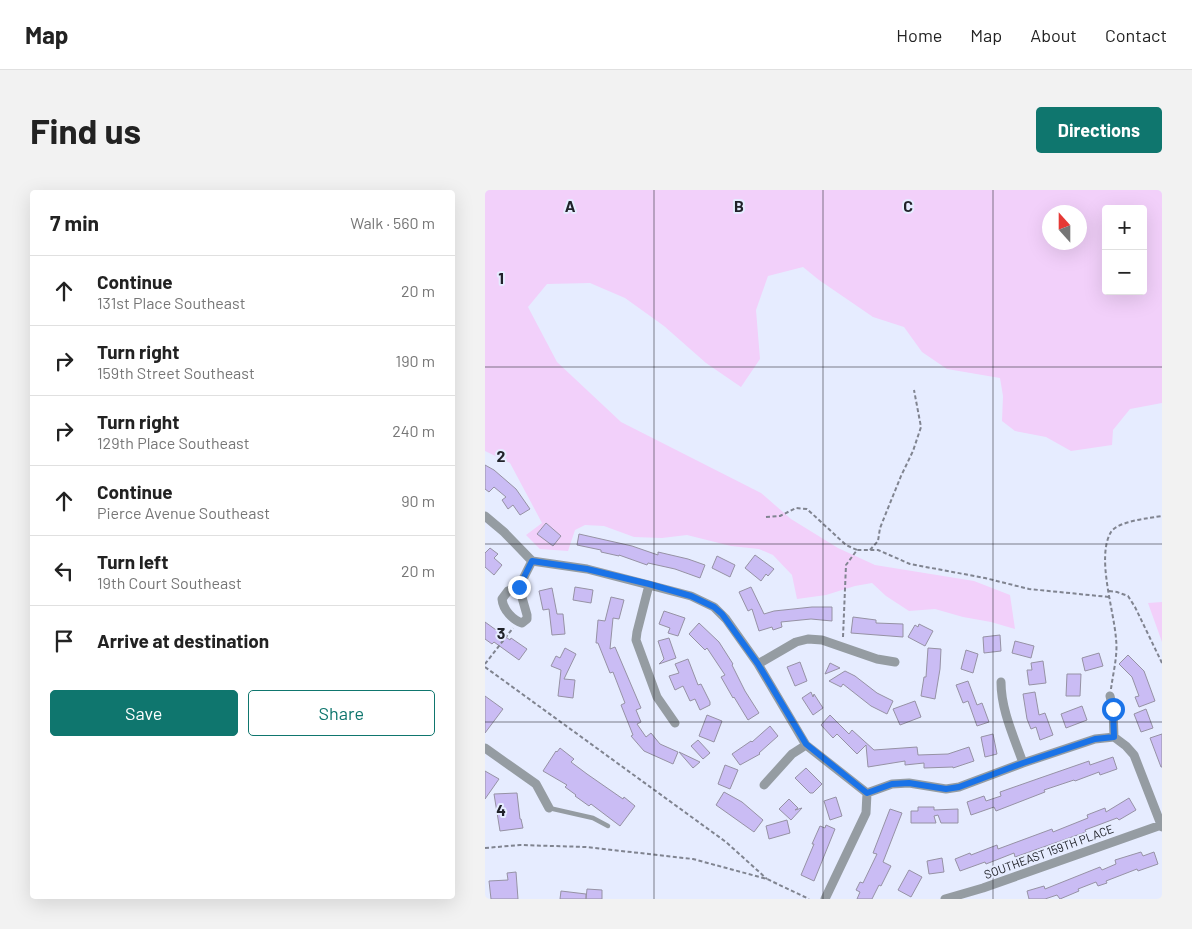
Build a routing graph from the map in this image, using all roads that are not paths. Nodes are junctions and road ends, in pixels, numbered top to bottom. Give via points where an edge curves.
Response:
1 (485, 516) edge
2 (532, 561) junction
3 (649, 584) junction
4 (519, 587) junction
5 (895, 662) dead end
6 (758, 664) junction
7 (1001, 682) dead end
8 (1110, 696) road end
9 (675, 723) dead end
10 (1114, 737) junction
11 (806, 744) junction
12 (485, 748) edge
13 (1023, 763) junction
14 (764, 785) dead end
15 (867, 793) junction
16 (549, 808) joint
17 (608, 826) dead end
18 (1161, 826) edge
19 (825, 899) edge
20 (945, 899) edge

1 - 2 street
2 - 3 street via 587,569
2 - 4 street
3 - 6 street via 691,596 714,607
3 - 9 street via 637,640 657,697
4 - 4 street via 527,619 522,623 503,607 502,599
5 - 6 street via 808,639 796,642
6 - 11 street
7 - 13 street via 1005,710
8 - 10 street
10 - 13 street via 1095,739
10 - 18 street via 1134,755
11 - 14 street via 792,754
11 - 15 street
12 - 16 street via 536,784
13 - 15 street via 959,787 946,789 909,783 892,784
15 - 19 street via 865,813
16 - 17 lane via 593,818
18 - 20 street, SOUTHEAST 159TH PLACE

